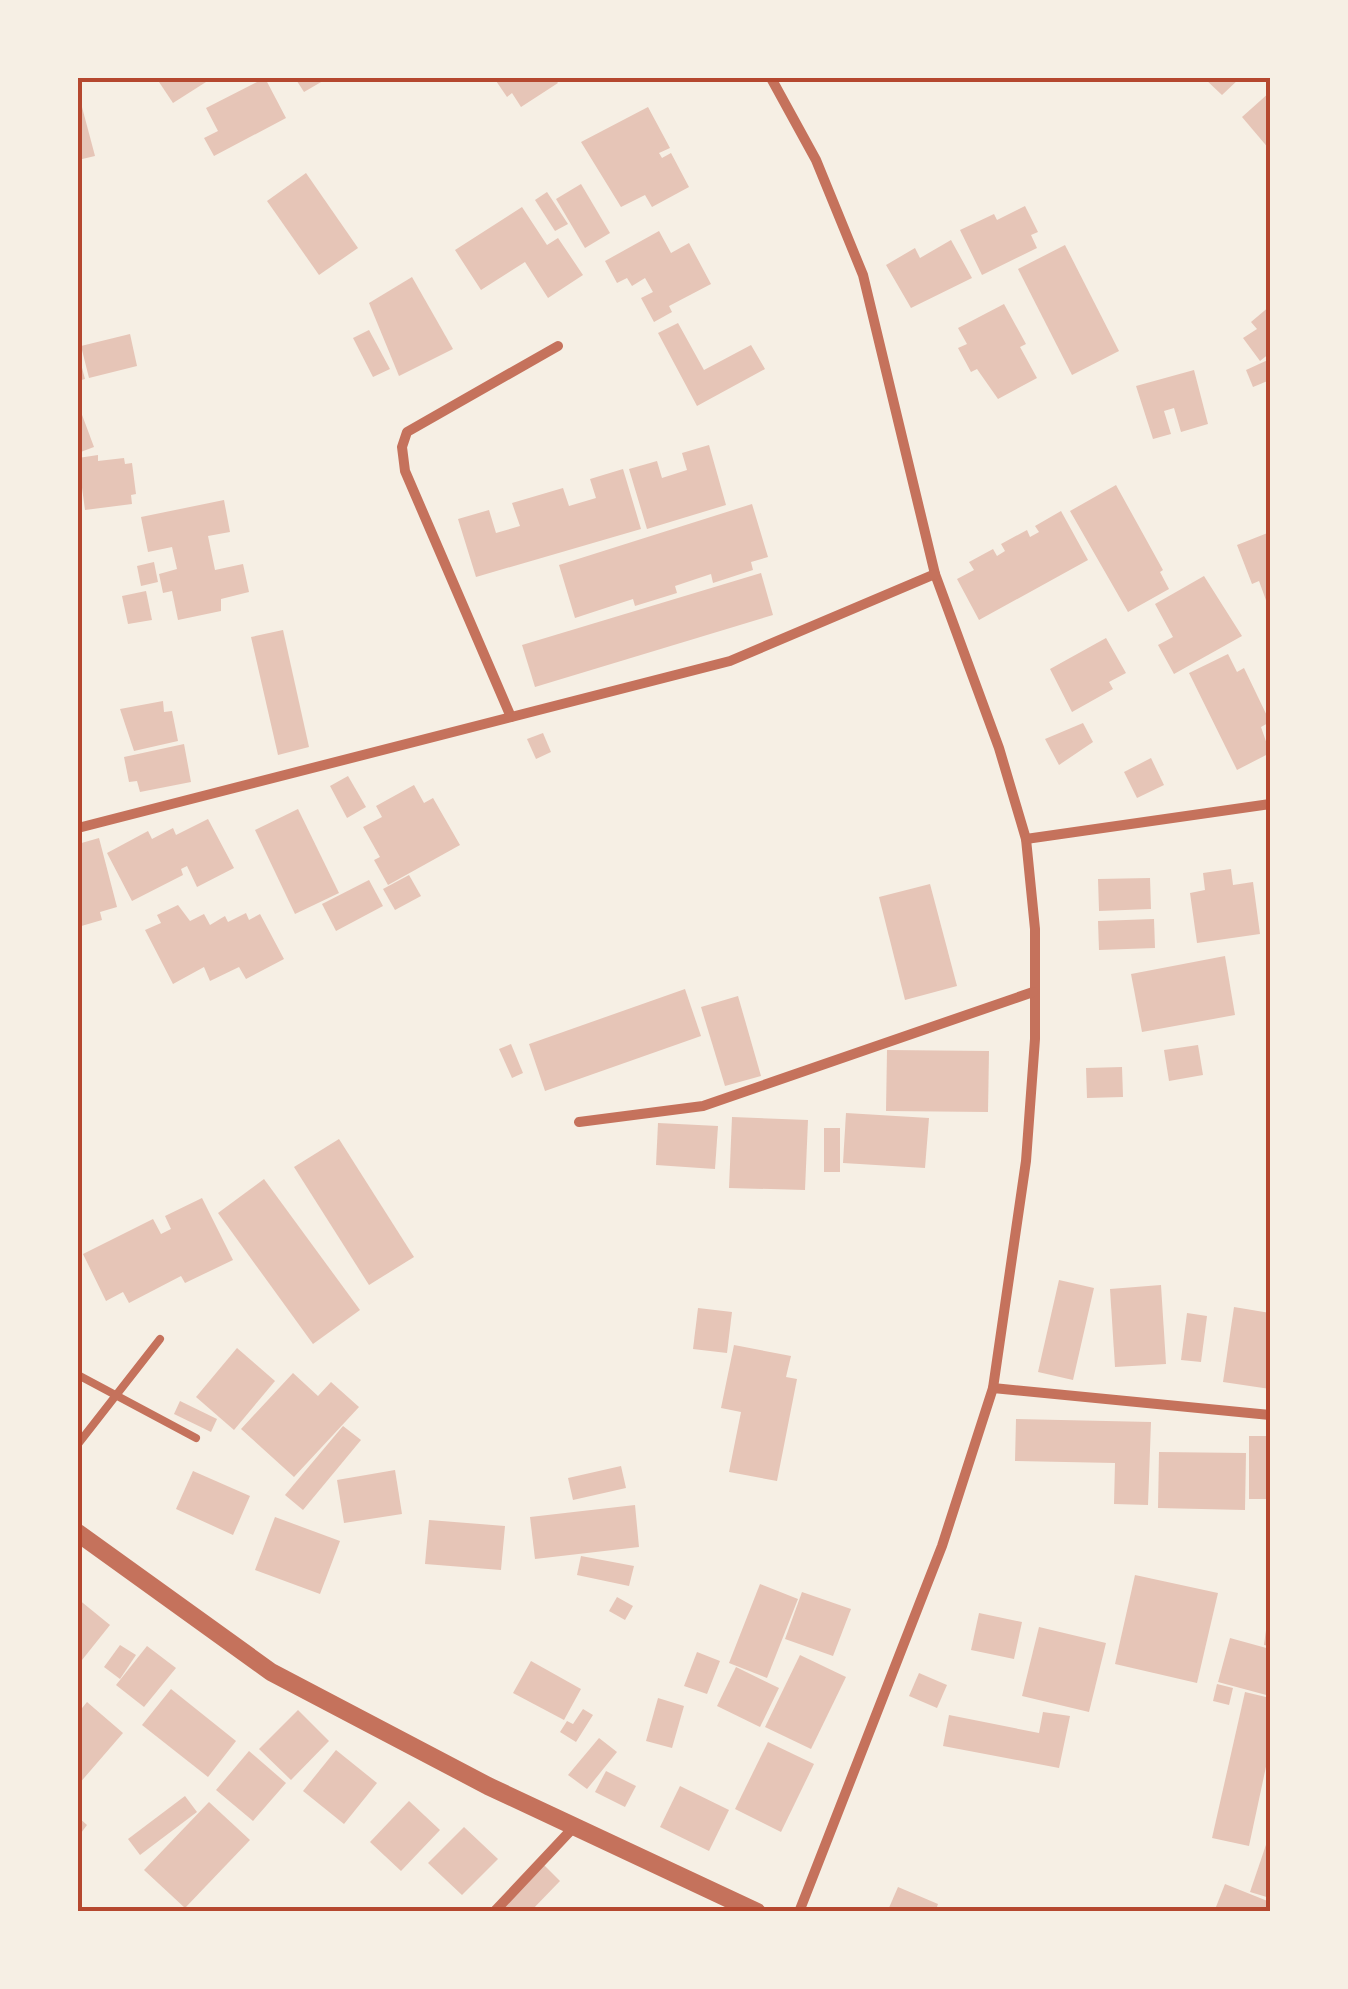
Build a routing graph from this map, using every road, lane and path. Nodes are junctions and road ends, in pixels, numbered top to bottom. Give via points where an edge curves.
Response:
1 (771, 78) edge
2 (558, 346) dead end
3 (935, 574) junction
4 (511, 717) junction
5 (1270, 804) edge
6 (78, 828) edge
7 (1026, 839) junction
8 (1033, 992) junction
9 (579, 1122) dead end
10 (160, 1339) dead end
11 (78, 1375) edge
12 (993, 1388) junction
13 (116, 1394) junction
14 (1270, 1416) edge
15 (196, 1438) dead end
16 (78, 1444) edge
17 (78, 1533) edge
18 (574, 1828) junction
19 (494, 1912) edge
20 (757, 1912) edge
21 (800, 1912) edge

1 - 3 street via 816,160 863,275
2 - 4 street via 408,432 402,448 405,471
3 - 4 street via 730,661
3 - 7 street
4 - 6 street
5 - 7 street
7 - 8 street via 1036,929
8 - 9 street via 703,1106
8 - 12 street via 1026,1161
10 - 13 lane
11 - 13 lane
12 - 14 street
12 - 21 street via 942,1546
13 - 15 lane
13 - 16 lane
17 - 18 street via 271,1672
18 - 19 street
18 - 20 street

